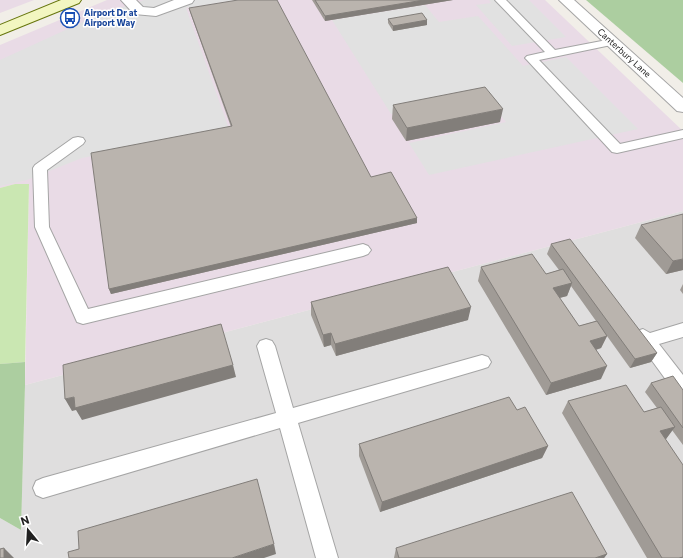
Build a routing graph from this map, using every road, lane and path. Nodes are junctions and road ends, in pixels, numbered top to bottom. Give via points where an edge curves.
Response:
1 (74, 0) edge
2 (128, 0) edge
3 (187, 0) edge
4 (500, 0) edge
5 (566, 0) edge
6 (0, 30) edge
7 (612, 42) junction
8 (553, 54) junction
9 (683, 107) edge
10 (683, 134) edge
11 (78, 141) dead end
12 (363, 250) dead end
13 (633, 323) edge
14 (683, 330) edge
15 (647, 341) junction
16 (266, 346) dead end
17 (482, 362) dead end
18 (683, 389) edge
19 (287, 418) junction
20 (43, 488) dead end
21 (327, 558) edge

1 - 6 main road
2 - 3 street via 139,11 156,12
4 - 8 lane
5 - 7 street, Canterbury Lane
7 - 8 lane
7 - 9 street, Canterbury Lane
8 - 10 lane via 531,58 617,149
11 - 12 lane via 40,168 42,227 83,318
13 - 15 lane
14 - 15 lane
15 - 18 lane
16 - 19 lane
17 - 19 lane
19 - 20 lane
19 - 21 lane

